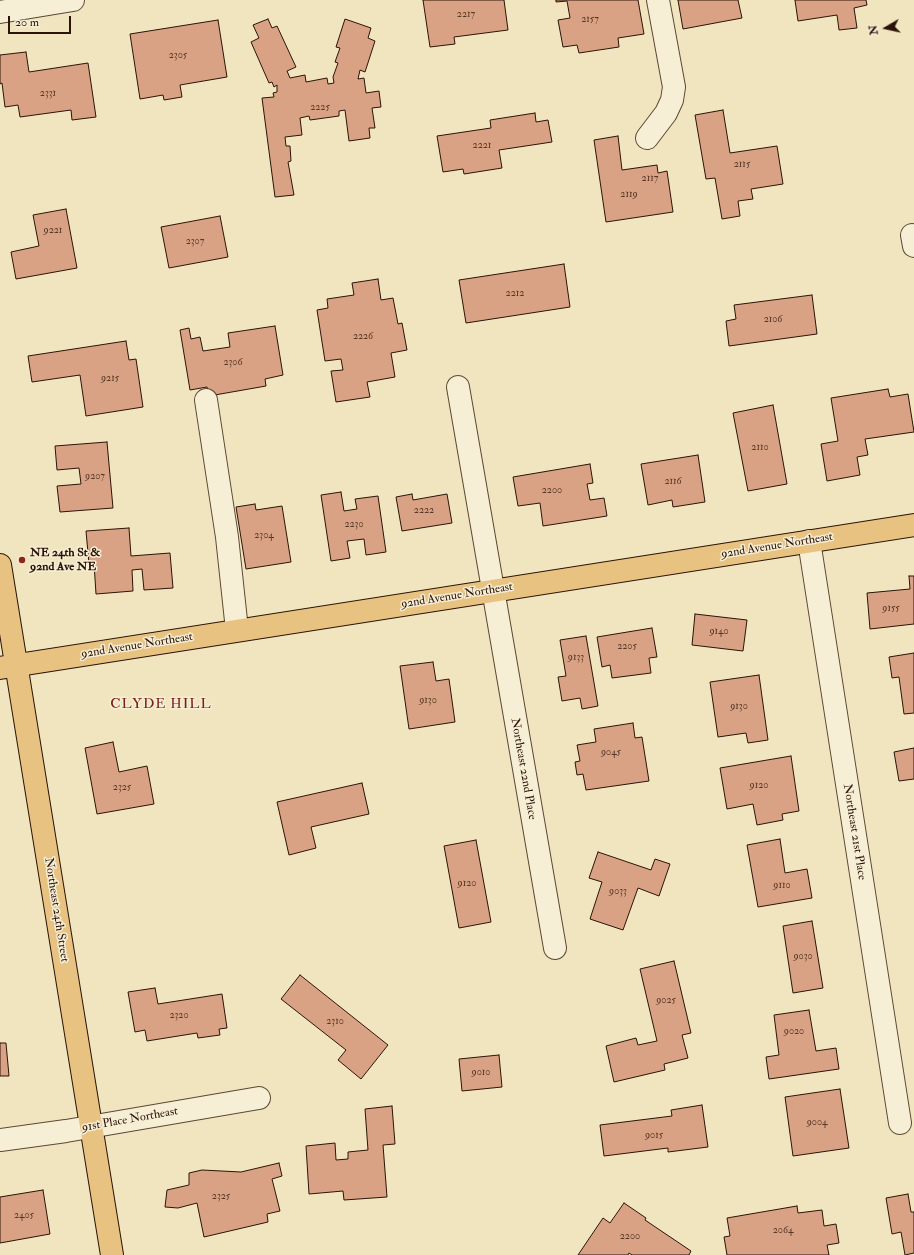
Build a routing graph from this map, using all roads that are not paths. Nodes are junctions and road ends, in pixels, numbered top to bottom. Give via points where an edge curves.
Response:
1 (72, 0) edge
2 (658, 0) edge
3 (0, 12) edge
4 (647, 138) dead end
5 (458, 387) dead end
6 (206, 400) dead end
7 (914, 525) edge
8 (809, 541) junction
9 (0, 565) edge
10 (492, 590) junction
11 (237, 630) junction
12 (8, 666) edge
13 (555, 948) dead end
14 (259, 1098) dead end
15 (900, 1123) dead end
16 (91, 1127) junction
17 (0, 1140) edge
18 (112, 1255) edge

1 - 3 street
2 - 4 street via 674,87 666,113
5 - 10 street, Northeast 22nd Place
6 - 11 street via 227,537
7 - 8 main road, 92nd Avenue Northeast
8 - 10 main road, 92nd Avenue Northeast
8 - 15 street, Northeast 21st Place
9 - 12 main road, Northeast 24th Street
10 - 11 main road, 92nd Avenue Northeast
10 - 13 street, Northeast 22nd Place
11 - 12 main road, 92nd Avenue Northeast
12 - 16 main road, Northeast 24th Street
14 - 16 street, 91st Place Northeast
16 - 17 street, 91st Place Northeast
16 - 18 main road, Northeast 24th Street

